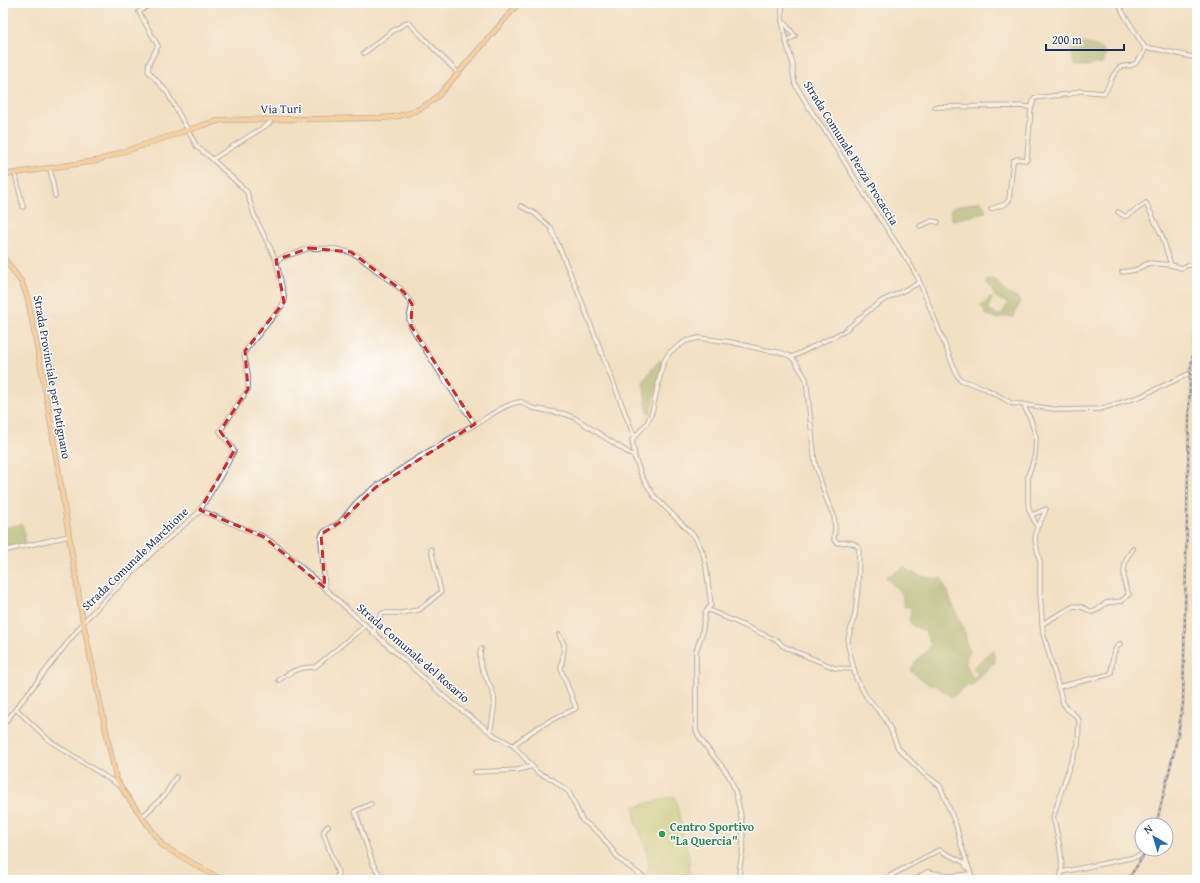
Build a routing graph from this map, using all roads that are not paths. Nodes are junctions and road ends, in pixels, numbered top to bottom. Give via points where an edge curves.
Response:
1 (147, 3) edge
2 (519, 3) edge
3 (782, 3) edge
4 (1119, 3) edge
5 (782, 20) junction
6 (786, 41) junction
7 (1144, 48) junction
8 (364, 52) dead end
9 (1197, 58) edge
10 (458, 73) junction
11 (935, 107) dead end
12 (1030, 108) junction
13 (271, 120) junction
14 (187, 130) junction
15 (213, 160) junction
16 (50, 168) junction
17 (15, 173) junction
18 (3, 175) edge
19 (1012, 175) junction
20 (1017, 176) dead end
21 (55, 196) dead end
22 (521, 206) dead end
23 (23, 207) dead end
24 (990, 210) dead end
25 (1118, 212) dead end
26 (938, 222) dead end
27 (920, 226) dead end
28 (3, 258) edge
29 (276, 260) junction
30 (1172, 265) junction
31 (1197, 266) edge
32 (1122, 272) dead end
33 (919, 283) junction
34 (792, 357) junction
35 (1197, 370) edge
36 (1023, 404) junction
37 (475, 424) junction
38 (634, 436) junction
39 (635, 458) junction
40 (200, 510) junction
41 (1032, 515) junction
42 (1037, 526) junction
43 (69, 536) junction
44 (431, 549) dead end
45 (1133, 549) dead end
46 (3, 551) edge
47 (325, 588) junction
48 (707, 612) junction
49 (83, 622) junction
50 (1042, 624) junction
51 (366, 625) junction
52 (373, 632) junction
53 (559, 635) dead end
54 (1120, 644) dead end
55 (481, 649) dead end
56 (854, 669) junction
57 (279, 680) dead end
58 (1058, 687) junction
59 (16, 709) junction
60 (3, 725) edge
61 (490, 731) junction
62 (514, 746) junction
63 (532, 766) junction
64 (475, 772) dead end
65 (176, 777) dead end
66 (120, 786) junction
67 (371, 804) dead end
68 (142, 817) junction
69 (328, 826) dead end
70 (1197, 852) edge
71 (1135, 857) edge
72 (1062, 872) junction
73 (919, 877) dead end
74 (971, 877) edge
75 (890, 878) edge
76 (222, 880) edge
77 (336, 880) edge
78 (382, 880) edge
79 (646, 880) edge
80 (739, 880) edge
81 (882, 880) edge
82 (1060, 880) edge
83 (1194, 880) edge

1 - 14 street via 140,13 158,46 149,63 148,71 167,92
2 - 10 main road, Via Turi
3 - 5 street, Strada Comunale Pezza Procaccia
4 - 7 street
5 - 6 street, Strada Comunale Pezza Procaccia
5 - 6 street via 795,36
6 - 33 street, Strada Comunale Pezza Procaccia via 795,84 910,264
7 - 9 street
7 - 12 street via 1145,51 1135,64 1119,69 1104,93 1079,91 1034,98
8 - 10 street via 408,22
10 - 13 main road, Via Turi via 431,102 403,115
11 - 12 street
12 - 19 street via 1027,159 1013,161
13 - 14 main road, Via Turi via 222,120
13 - 15 street
14 - 15 street via 199,149
14 - 16 main road, Via Turi via 103,159
15 - 29 street via 248,192 254,215
16 - 17 main road, Via Turi
16 - 21 street
17 - 18 main road, Via Turi
17 - 23 street
19 - 20 street
19 - 24 street via 1008,200 1005,204
22 - 38 street via 537,215 551,228
25 - 30 street via 1127,216 1146,203
26 - 27 street via 932,220
28 - 43 main road, Strada Provinciale per Putignano via 22,283 28,299
29 - 37 street via 309,248 345,250 358,256 401,289 412,304 409,319 411,326 445,382
29 - 40 street, Strada Comunale Marchione via 284,302 245,351 248,389 220,431 234,451
30 - 31 street via 1182,268 1188,265
30 - 32 street via 1149,263 1135,270
33 - 34 street via 882,301 844,332
33 - 36 street, Strada Comunale Pezza Procaccia via 961,380 984,388 1011,403
34 - 38 street via 731,342 699,338 686,340 670,352 663,363 652,412 647,423
34 - 56 street via 806,379 815,463 834,516 834,540 838,543 852,542 859,548 855,614 848,639
35 - 36 street, Strada Comunale Pezza Procaccia via 1139,398 1100,409 1062,410
36 - 41 street via 1036,438 1035,456 1028,476 1028,501
37 - 39 street via 498,411 522,402 532,408 575,418
37 - 47 street via 430,450 376,487 355,504 339,523 322,534
38 - 39 street via 632,440
39 - 48 street via 642,477 654,496 695,537 710,587 712,605
40 - 47 street, Strada Comunale del Rosario via 270,541
40 - 49 street, Strada Comunale Marchione
41 - 42 street
41 - 42 street via 1046,509
42 - 50 street via 1035,540 1040,562
43 - 46 street
43 - 49 main road, Strada Provinciale per Putignano
44 - 52 street via 441,592 419,610 382,613
45 - 50 street via 1126,560 1124,576 1129,594 1122,601 1106,603 1092,612 1074,606
47 - 51 street, Strada Comunale del Rosario
48 - 56 street via 835,668
48 - 80 street via 696,651 696,730 726,771 739,806 744,841
49 - 59 street, Strada Comunale Marchione
49 - 66 main road, Strada Provinciale per Putignano
50 - 58 street
51 - 52 street, Strada Comunale del Rosario
51 - 57 street via 315,667 292,671
52 - 61 street, Strada Comunale del Rosario via 447,699
53 - 62 street via 564,644 561,669 576,709 542,724
54 - 58 street via 1112,656 1114,662 1111,674
55 - 61 street via 480,663 494,698
56 - 74 street via 866,696 884,717 898,748 940,786 956,825
58 - 72 street via 1067,710 1075,714 1079,720 1078,745 1053,818
59 - 60 street, Strada Comunale Marchione
59 - 66 street via 50,741
61 - 62 street, Strada Comunale del Rosario
62 - 63 street, Strada Comunale del Rosario
63 - 64 street via 518,770
63 - 79 street, Strada Comunale del Rosario via 538,773 552,779 569,792 582,820 599,834 620,860
65 - 68 street via 165,795
66 - 68 main road, Strada Provinciale per Putignano
67 - 78 street via 355,811 373,864
68 - 76 main road, Strada Provinciale per Putignano via 163,846
69 - 77 street via 323,832 337,869
70 - 83 main road
71 - 72 street
72 - 82 street
73 - 74 street via 927,872
74 - 75 street via 965,863 939,850
75 - 81 street

